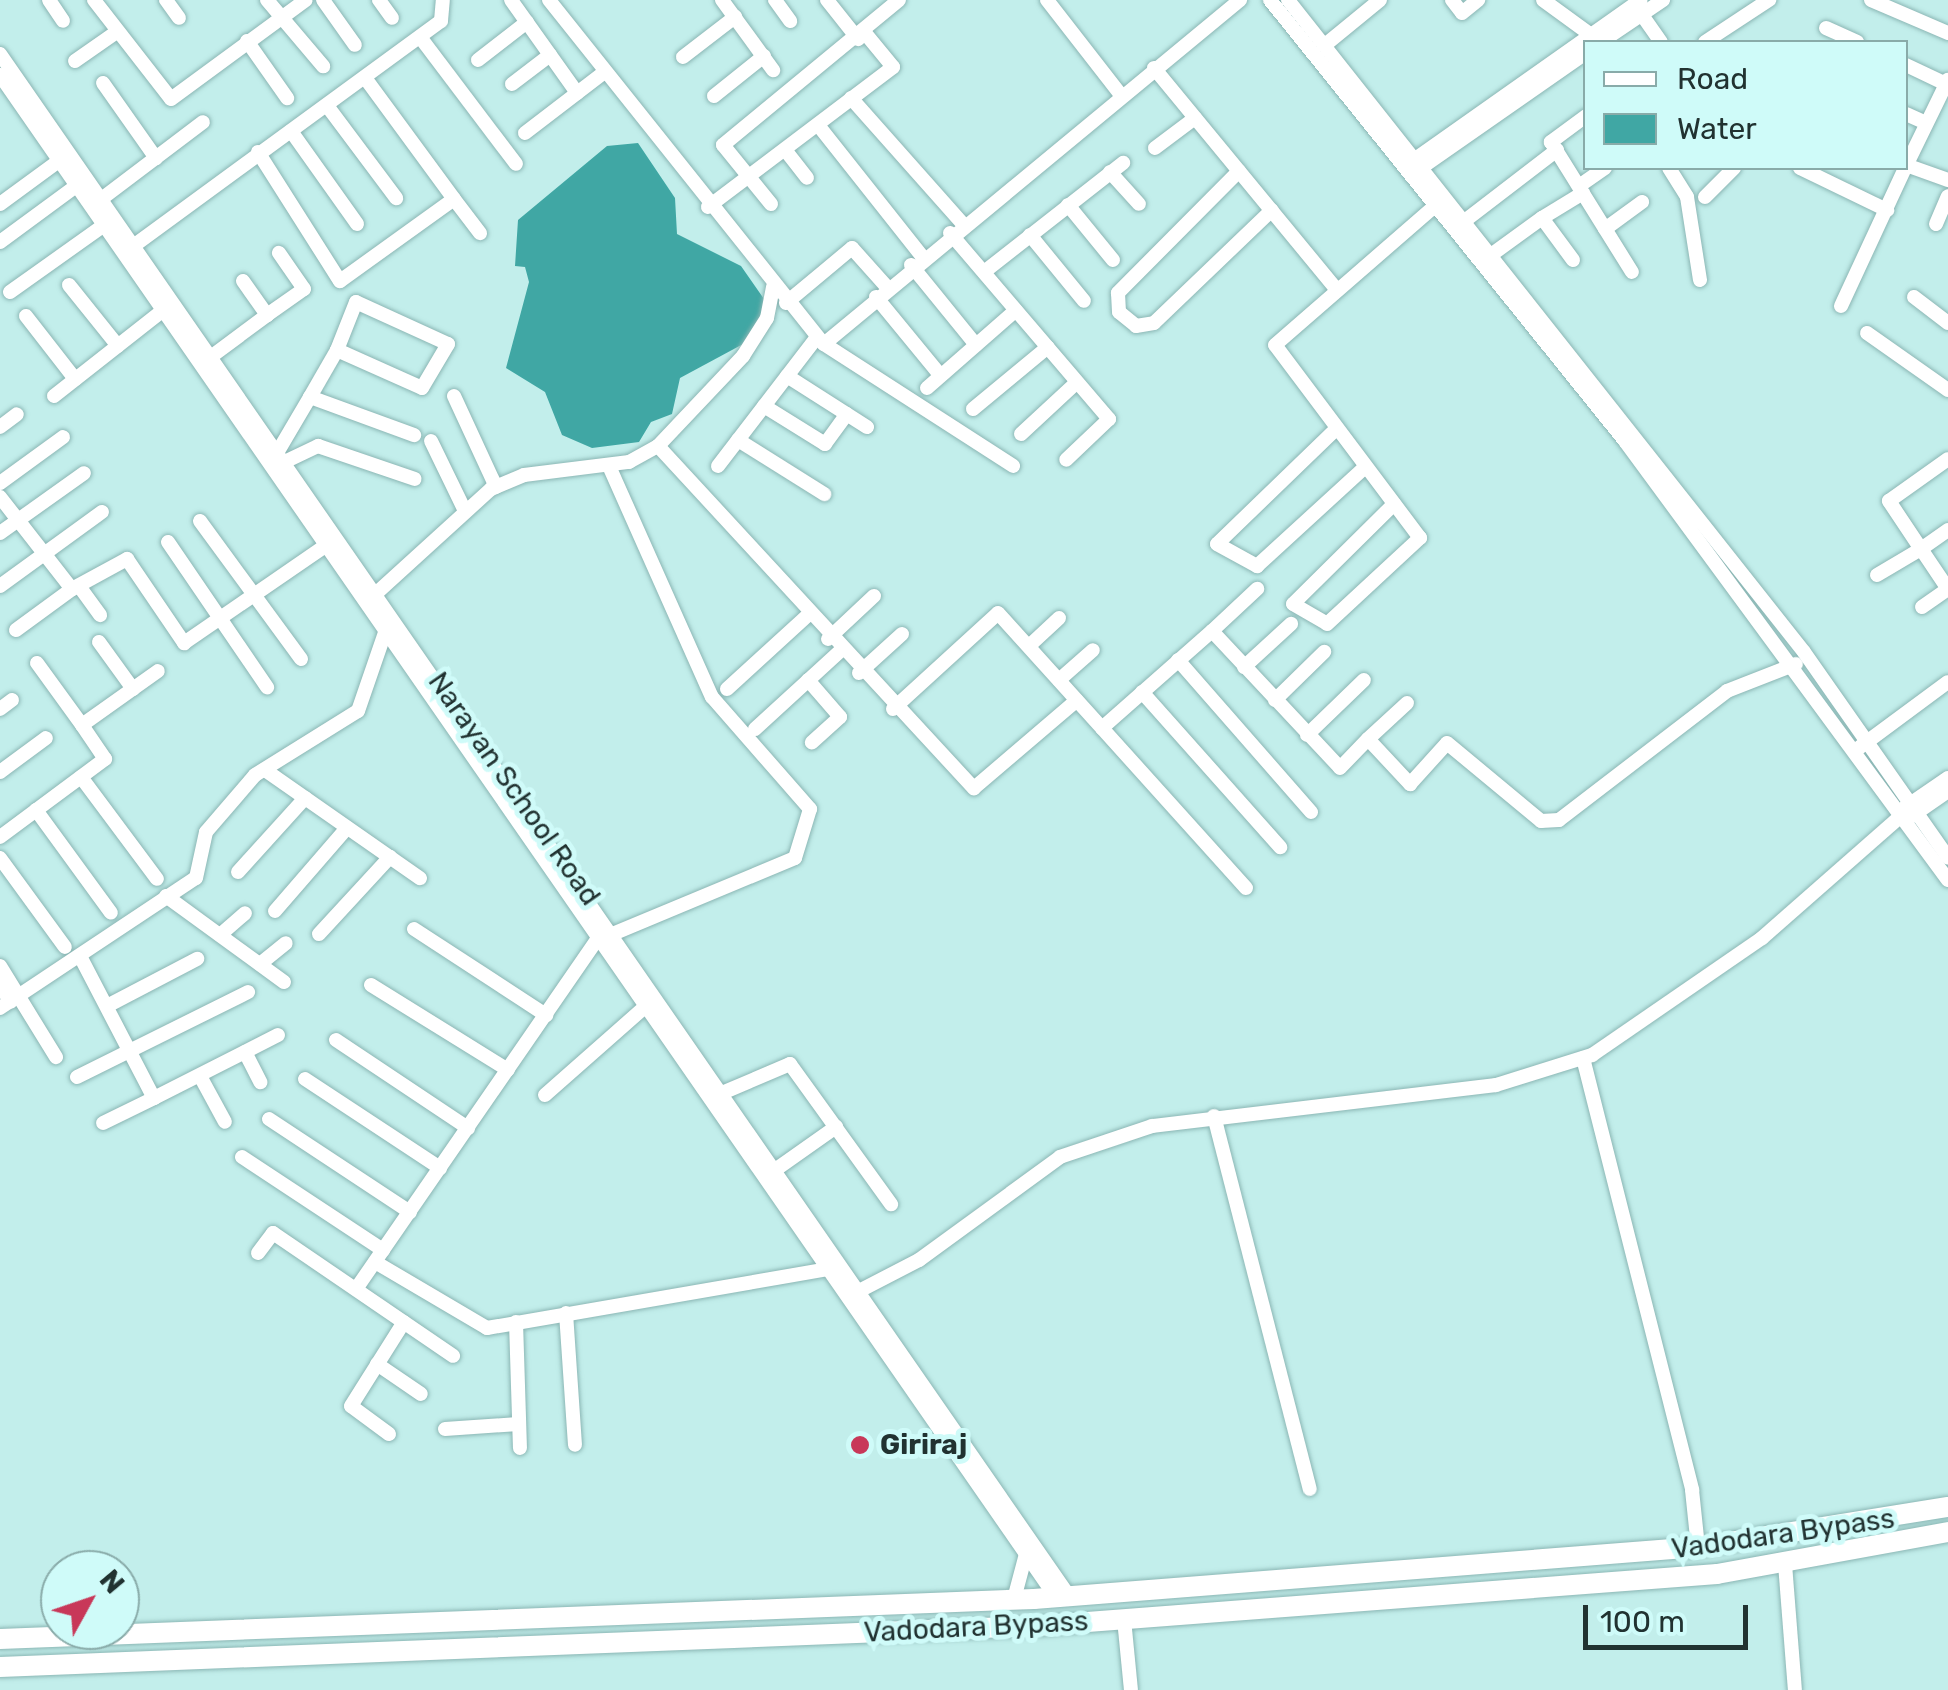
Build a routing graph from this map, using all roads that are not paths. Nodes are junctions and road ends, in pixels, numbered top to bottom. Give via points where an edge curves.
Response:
1 (49, 0) edge
2 (94, 0) edge
3 (166, 0) edge
4 (267, 0) edge
5 (306, 0) edge
6 (322, 0) edge
7 (380, 0) edge
8 (443, 0) edge
9 (512, 0) edge
10 (549, 0) edge
11 (722, 0) edge
12 (775, 0) edge
13 (827, 0) edge
14 (1047, 0) edge
15 (1240, 0) edge
16 (1270, 0) edge
17 (1288, 0) edge
18 (1380, 0) edge
19 (1452, 0) edge
20 (1478, 0) edge
21 (1544, 0) edge
22 (1663, 0) edge
23 (1769, 0) edge
24 (1871, 0) edge
25 (902, 1) edge
26 (1635, 5) edge
27 (735, 17) junction
28 (179, 18) dead end
29 (280, 18) junction
30 (392, 18) dead end
31 (63, 21) dead end
32 (790, 21) dead end
33 (527, 22) junction
34 (1826, 28) dead end
35 (118, 32) junction
36 (1948, 33) edge
37 (862, 36) junction
38 (420, 37) junction
39 (1596, 39) edge
40 (1660, 40) edge
41 (1708, 40) edge
42 (1853, 40) edge
43 (247, 41) junction
44 (356, 45) dead end
45 (1325, 45) junction
46 (1583, 48) edge
47 (0, 54) edge
48 (550, 55) junction
49 (1583, 55) edge
50 (683, 58) dead end
51 (478, 60) dead end
52 (76, 61) dead end
53 (323, 66) dead end
54 (1908, 66) edge
55 (1154, 68) junction
56 (602, 74) junction
57 (0, 75) edge
58 (366, 79) junction
59 (103, 82) dead end
60 (1947, 82) edge
61 (512, 84) dead end
62 (577, 93) junction
63 (1120, 95) junction
64 (714, 96) dead end
65 (287, 98) dead end
66 (851, 98) junction
67 (328, 107) junction
68 (1908, 115) edge
69 (1195, 118) junction
70 (1583, 118) edge
71 (203, 122) dead end
72 (1924, 122) junction
73 (818, 124) junction
74 (290, 130) junction
75 (525, 133) dead end
76 (1155, 148) dead end
77 (786, 150) junction
78 (1557, 150) junction
79 (258, 152) junction
80 (66, 156) junction
81 (156, 158) junction
82 (1908, 159) edge
83 (516, 164) dead end
84 (1415, 166) junction
85 (1908, 167) edge
86 (1603, 170) edge
87 (1670, 170) edge
88 (1732, 170) edge
89 (1804, 170) edge
90 (1903, 170) edge
91 (1239, 171) junction
92 (807, 178) dead end
93 (750, 179) junction
94 (1948, 180) edge
95 (79, 184) junction
96 (1581, 190) junction
97 (1948, 196) edge
98 (104, 197) junction
99 (1706, 197) dead end
100 (396, 198) dead end
101 (454, 199) junction
102 (1642, 202) dead end
103 (0, 204) edge
104 (771, 204) dead end
105 (1139, 204) dead end
106 (1068, 205) junction
107 (1436, 205) junction
108 (708, 206) junction
109 (1272, 210) junction
110 (1887, 210) junction
111 (1542, 218) junction
112 (107, 223) junction
113 (356, 224) dead end
114 (1936, 224) dead end
115 (1459, 225) junction
116 (956, 228) junction
117 (1605, 229) junction
118 (480, 234) dead end
119 (1030, 235) junction
120 (0, 242) edge
121 (132, 247) junction
122 (279, 252) dead end
123 (1491, 254) junction
124 (917, 260) junction
125 (1113, 260) dead end
126 (1573, 260) dead end
127 (984, 272) junction
128 (1632, 272) dead end
129 (1700, 280) dead end
130 (243, 281) dead end
131 (69, 285) dead end
132 (773, 287) junction
133 (1337, 290) junction
134 (10, 292) dead end
135 (881, 292) junction
136 (1914, 297) dead end
137 (1084, 302) dead end
138 (786, 303) junction
139 (1841, 306) dead end
140 (167, 307) junction
141 (1016, 310) junction
142 (267, 315) junction
143 (26, 316) dead end
144 (1948, 323) edge
145 (1867, 333) dead end
146 (820, 340) junction
147 (976, 345) junction
148 (118, 346) junction
149 (1048, 348) junction
150 (337, 350) junction
151 (212, 356) junction
152 (940, 375) junction
153 (787, 376) junction
154 (75, 379) junction
155 (1077, 382) junction
156 (927, 388) dead end
157 (1948, 390) edge
158 (54, 396) dead end
159 (454, 396) dead end
160 (310, 398) junction
161 (764, 406) junction
162 (973, 409) dead end
163 (17, 414) dead end
164 (848, 414) junction
165 (0, 426) edge
166 (868, 427) dead end
167 (1334, 430) junction
168 (1021, 434) dead end
169 (414, 435) dead end
170 (63, 438) dead end
171 (738, 440) junction
172 (431, 441) dead end
173 (658, 446) junction
174 (1948, 459) edge
175 (1066, 460) dead end
176 (278, 461) junction
177 (609, 466) junction
178 (718, 466) dead end
179 (1013, 466) dead end
180 (1364, 468) junction
181 (84, 473) dead end
182 (415, 479) dead end
183 (0, 483) edge
184 (496, 487) junction
185 (824, 494) dead end
186 (0, 497) edge
187 (1394, 504) junction
188 (465, 511) junction
189 (102, 512) dead end
190 (19, 520) junction
191 (200, 521) dead end
192 (1948, 530) edge
193 (0, 533) edge
194 (168, 542) dead end
195 (328, 544) junction
196 (1921, 549) junction
197 (45, 554) junction
198 (1877, 575) dead end
199 (0, 586) edge
200 (76, 588) junction
201 (1257, 589) dead end
202 (874, 596) dead end
203 (256, 597) junction
204 (372, 597) junction
205 (1922, 607) dead end
206 (100, 614) dead end
207 (807, 616) junction
208 (1059, 618) dead end
209 (222, 621) junction
210 (1291, 624) dead end
211 (386, 626) junction
212 (16, 630) dead end
213 (1212, 631) junction
214 (902, 634) dead end
215 (828, 638) junction
216 (99, 642) dead end
217 (1028, 646) junction
218 (1093, 650) dead end
219 (840, 652) junction
220 (1324, 652) dead end
221 (301, 659) dead end
222 (1178, 660) junction
223 (37, 662) dead end
224 (1796, 664) junction
225 (1244, 666) junction
226 (158, 672) dead end
227 (860, 673) junction
228 (808, 680) junction
229 (1060, 680) junction
230 (1364, 680) dead end
231 (1948, 682) edge
232 (267, 687) dead end
233 (133, 689) junction
234 (727, 689) dead end
235 (1142, 692) junction
236 (1077, 700) junction
237 (1275, 700) junction
238 (1407, 703) dead end
239 (892, 709) junction
240 (82, 725) junction
241 (1102, 728) junction
242 (755, 729) dead end
243 (1307, 735) junction
244 (46, 738) dead end
245 (1368, 739) junction
246 (812, 742) dead end
247 (1861, 746) junction
248 (264, 770) junction
249 (0, 772) edge
250 (81, 776) junction
251 (1948, 778) edge
252 (1948, 791) edge
253 (305, 798) junction
254 (36, 810) junction
255 (1311, 812) dead end
256 (1907, 813) junction
257 (347, 828) junction
258 (0, 837) edge
259 (1280, 847) dead end
260 (390, 857) junction
261 (0, 858) edge
262 (1948, 858) edge
263 (238, 872) dead end
264 (420, 878) dead end
265 (157, 879) dead end
266 (1948, 880) edge
267 (1246, 888) dead end
268 (166, 896) junction
269 (275, 911) dead end
270 (245, 912) dead end
271 (111, 913) dead end
272 (414, 929) dead end
273 (608, 931) junction
274 (319, 934) dead end
275 (220, 936) junction
276 (286, 943) dead end
277 (65, 947) dead end
278 (81, 958) junction
279 (197, 959) dead end
280 (260, 964) junction
281 (0, 966) edge
282 (284, 982) dead end
283 (372, 985) dead end
284 (0, 986) edge
285 (248, 992) dead end
286 (11, 1002) edge
287 (647, 1005) junction
288 (106, 1006) junction
289 (546, 1015) junction
290 (278, 1034) dead end
291 (336, 1040) dead end
292 (130, 1050) junction
293 (245, 1052) junction
294 (56, 1057) dead end
295 (1583, 1058) junction
296 (508, 1070) junction
297 (200, 1076) junction
298 (77, 1077) dead end
299 (306, 1080) dead end
300 (260, 1082) dead end
301 (722, 1093) junction
302 (545, 1095) dead end
303 (154, 1098) junction
304 (1214, 1116) junction
305 (269, 1119) dead end
306 (225, 1122) dead end
307 (102, 1123) dead end
308 (468, 1128) junction
309 (836, 1128) junction
310 (242, 1158) dead end
311 (440, 1168) junction
312 (775, 1170) junction
313 (891, 1204) dead end
314 (410, 1212) junction
315 (258, 1253) dead end
316 (379, 1256) junction
317 (829, 1268) junction
318 (356, 1289) junction
319 (858, 1291) junction
320 (566, 1313) junction
321 (404, 1322) junction
322 (516, 1322) junction
323 (453, 1356) dead end
324 (377, 1364) junction
325 (421, 1394) dead end
326 (518, 1424) junction
327 (445, 1430) dead end
328 (389, 1434) dead end
329 (575, 1445) dead end
330 (520, 1448) dead end
331 (1310, 1489) dead end
332 (1948, 1508) edge
333 (1948, 1532) edge
334 (1698, 1547) junction
335 (1026, 1553) junction
336 (1785, 1564) junction
337 (1062, 1596) junction
338 (1014, 1599) junction
339 (1124, 1619) junction
340 (0, 1639) edge
341 (0, 1667) edge
342 (1131, 1690) edge
343 (1794, 1690) edge

1 - 31 street
2 - 35 street
3 - 28 street
4 - 29 street
5 - 29 street
6 - 44 street
7 - 30 street
8 - 38 street via 448,14
9 - 33 street
10 - 56 street
11 - 27 street
12 - 32 street
13 - 37 street
14 - 63 street
15 - 55 street
16 - 84 street
17 - 45 street
18 - 45 street
19 - 20 street via 1462,12
21 - 39 street
22 - 26 street
23 - 41 street
24 - 36 street
25 - 37 street
26 - 39 street
26 - 40 street
27 - 50 street
27 - 64 street via 768,63
29 - 43 street
29 - 53 street
33 - 48 street
33 - 51 street
34 - 42 street
35 - 43 street via 168,99
35 - 52 street
37 - 66 street via 893,67
37 - 93 street via 724,145
38 - 58 street
38 - 83 street
43 - 65 street
45 - 84 street
46 - 84 street
47 - 80 street, Narayan School Road
48 - 61 street
48 - 62 street
49 - 84 street
54 - 60 street
55 - 63 street
55 - 69 street
56 - 62 street
56 - 108 street
57 - 80 street
58 - 67 street
58 - 101 street
59 - 81 street
60 - 72 street
62 - 75 street
63 - 116 street
66 - 73 street
66 - 116 street
67 - 74 street
67 - 100 street
68 - 72 street
69 - 76 street
69 - 91 street
70 - 78 street via 1551,142
71 - 81 street
72 - 82 street
73 - 77 street
73 - 124 street
74 - 79 street
74 - 113 street
77 - 92 street
77 - 93 street
78 - 96 street
78 - 115 street
79 - 101 street via 337,281
79 - 121 street
80 - 95 street
80 - 98 street, Narayan School Road
80 - 103 street
81 - 98 street
84 - 107 street
84 - 115 street
85 - 94 street
86 - 96 street
87 - 129 street via 1687,198
88 - 99 street
89 - 110 street
90 - 110 street
91 - 109 street
91 - 109 street via 1118,293 1119,312 1136,326 1154,323
93 - 104 street
93 - 108 street
95 - 112 street
95 - 120 street
96 - 111 street
96 - 117 street
97 - 114 street
98 - 121 street, Narayan School Road
101 - 118 street
102 - 117 street
105 - 106 street via 1117,168
106 - 119 street
106 - 125 street
107 - 115 street
107 - 133 street
108 - 132 street
109 - 133 street
110 - 139 street
111 - 123 street
111 - 126 street
112 - 121 street
112 - 134 street
115 - 123 street
115 - 224 street
116 - 124 street
116 - 127 street
117 - 128 street
119 - 127 street
119 - 137 street
121 - 140 street
121 - 151 street, Narayan School Road
122 - 142 street via 304,289
123 - 247 street
124 - 135 street
124 - 147 street
127 - 141 street
130 - 142 street
131 - 148 street
132 - 138 street
132 - 173 street via 768,318 743,356
133 - 167 street via 1274,350
135 - 138 street via 852,248
135 - 146 street
135 - 152 street
136 - 144 street
138 - 146 street
140 - 148 street
140 - 176 street
141 - 147 street
141 - 149 street
142 - 151 street
143 - 154 street
145 - 157 street
146 - 153 street
146 - 179 street
147 - 152 street
148 - 154 street
149 - 155 street
149 - 162 street
150 - 150 street via 422,388 448,344 356,302
150 - 160 street
151 - 176 street, Narayan School Road
152 - 156 street
153 - 161 street
153 - 164 street
154 - 158 street
155 - 168 street
155 - 175 street via 1109,419
159 - 184 street
160 - 169 street
160 - 176 street
161 - 164 street via 825,444
161 - 171 street
163 - 165 street
164 - 166 street
167 - 180 street
167 - 180 street via 1218,544 1257,566
170 - 183 street
171 - 178 street
171 - 185 street
172 - 188 street
173 - 177 street
173 - 207 street
174 - 196 street via 1888,501
176 - 182 street via 318,446
176 - 195 street
176 - 204 street, Narayan School Road
177 - 184 street via 524,475
177 - 273 street via 712,697 810,809 795,858
180 - 187 street
181 - 190 street
184 - 188 street
186 - 190 street
187 - 187 street via 1418,544 1327,624 1293,604
188 - 204 street
189 - 197 street
190 - 193 street
190 - 197 street
191 - 203 street
192 - 196 street
194 - 209 street
195 - 203 street
195 - 204 street
196 - 198 street
196 - 205 street via 1948,590
197 - 199 street
197 - 200 street
200 - 206 street
200 - 209 street via 125,558 184,643
200 - 212 street
201 - 213 street
202 - 215 street
203 - 209 street
203 - 221 street
204 - 211 street
204 - 273 street, Narayan School Road
207 - 215 street
207 - 234 street
208 - 217 street
209 - 232 street
210 - 225 street
211 - 248 street via 358,710
211 - 273 street
213 - 222 street
213 - 225 street
214 - 227 street
215 - 219 street
216 - 233 street
217 - 229 street
217 - 239 street via 997,613
218 - 229 street
219 - 227 street
219 - 228 street
220 - 237 street
222 - 235 street
222 - 255 street
223 - 240 street
224 - 245 street via 1726,690 1559,820 1541,821 1446,743 1410,784
224 - 247 street
225 - 237 street
226 - 233 street
227 - 239 street
228 - 242 street
228 - 246 street via 840,717
229 - 236 street
230 - 243 street
231 - 247 street
233 - 240 street
235 - 241 street
235 - 259 street
236 - 239 street via 976,790
236 - 241 street
237 - 243 street
238 - 245 street
240 - 250 street via 105,759
241 - 267 street
243 - 245 street via 1340,768
244 - 249 street
247 - 256 street
248 - 253 street
248 - 268 street via 208,828 200,873
250 - 254 street
250 - 265 street
251 - 256 street
252 - 256 street
253 - 257 street
253 - 263 street
254 - 258 street
254 - 271 street
256 - 262 street
256 - 266 street
256 - 295 street via 1740,955
257 - 260 street
257 - 269 street
260 - 264 street
260 - 274 street
261 - 277 street
268 - 275 street
268 - 278 street
270 - 275 street
272 - 289 street
273 - 287 street
273 - 289 street
273 - 301 street, Narayan School Road
275 - 280 street
276 - 280 street
278 - 286 street
278 - 288 street
279 - 288 street
280 - 282 street
281 - 286 street
283 - 296 street
284 - 286 street
285 - 292 street
286 - 294 street
287 - 302 street
287 - 317 street
288 - 292 street
289 - 296 street
290 - 293 street
291 - 308 street
292 - 298 street
292 - 303 street
293 - 297 street
293 - 300 street
295 - 304 street via 1496,1086
295 - 334 street via 1692,1490
296 - 308 street
297 - 303 street
297 - 306 street
299 - 311 street
301 - 309 street via 786,1062
301 - 312 street, Narayan School Road
303 - 307 street
304 - 319 street via 1060,1156 920,1260
304 - 331 street
305 - 314 street
308 - 311 street
309 - 312 street
309 - 313 street
310 - 316 street
311 - 314 street
312 - 319 street, Narayan School Road
314 - 316 street
315 - 318 street via 273,1232
316 - 318 street
316 - 322 street via 478,1327
317 - 320 street
317 - 335 street
318 - 321 street
319 - 337 street, Narayan School Road via 1024,1528
320 - 322 street
320 - 329 street
321 - 323 street
321 - 324 street
322 - 326 street
324 - 325 street
324 - 328 street via 350,1406
326 - 327 street
326 - 330 street
332 - 334 highway, Vadodara Bypass
333 - 336 highway, Vadodara Bypass
334 - 337 highway, Vadodara Bypass
335 - 337 street
335 - 338 street
336 - 339 highway, Vadodara Bypass
336 - 343 street
337 - 338 highway, Vadodara Bypass
338 - 340 highway, Vadodara Bypass
339 - 341 highway, Vadodara Bypass
339 - 342 street

